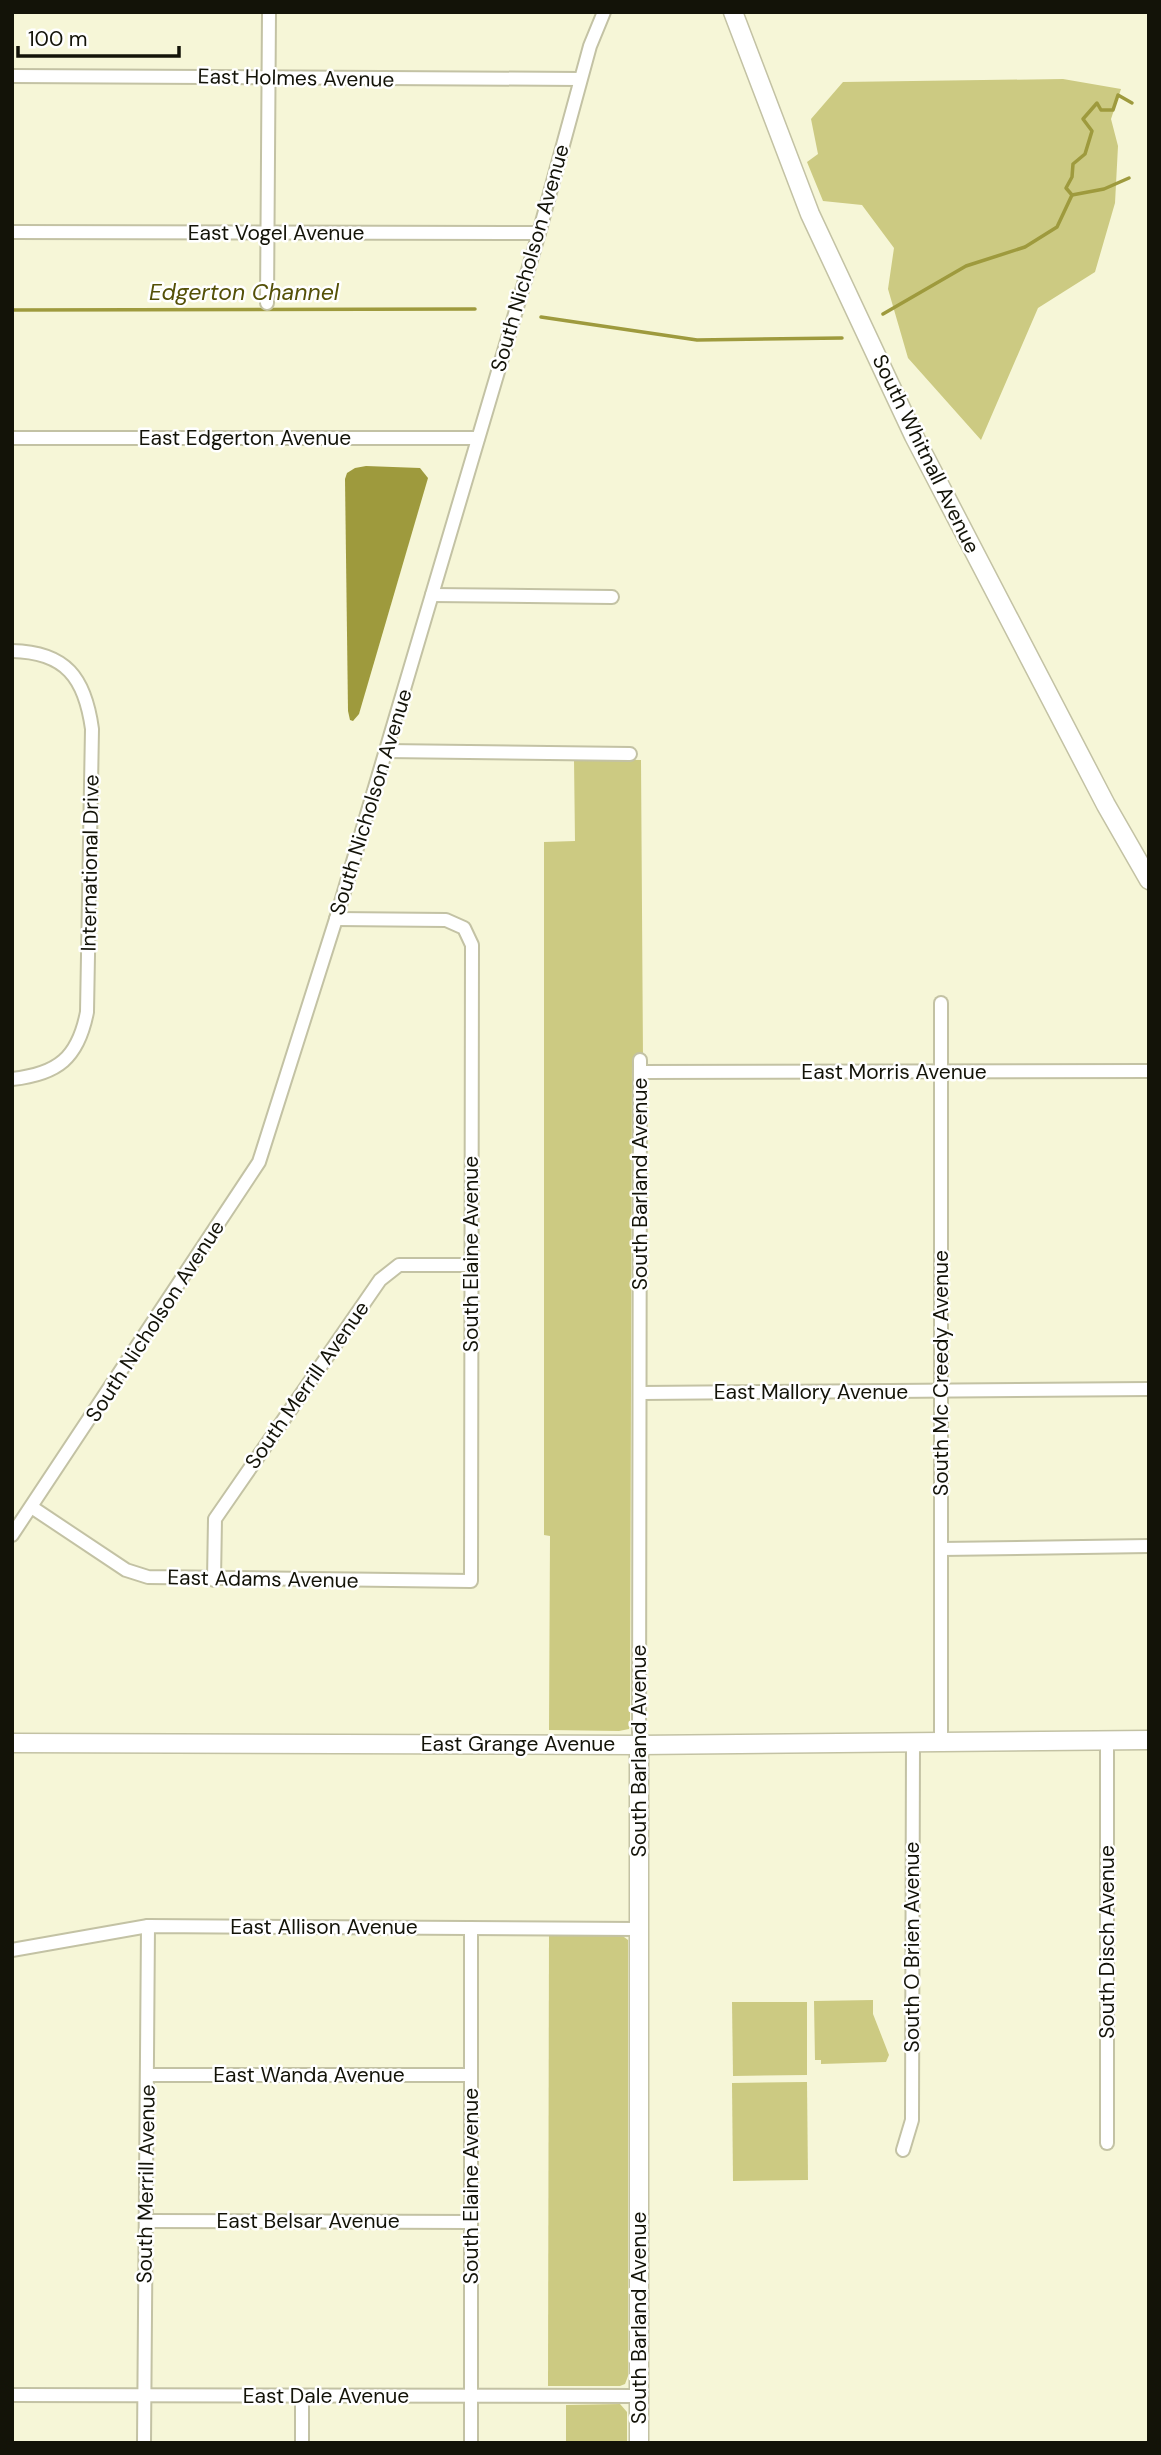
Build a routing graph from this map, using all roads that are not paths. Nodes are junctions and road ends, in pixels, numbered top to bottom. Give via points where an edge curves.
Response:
1 (270, 12) edge
2 (604, 12) edge
3 (733, 12) edge
4 (12, 76) edge
5 (269, 77) junction
6 (580, 79) junction
7 (12, 232) edge
8 (267, 233) junction
9 (539, 233) junction
10 (267, 303) dead end
11 (12, 438) edge
12 (478, 438) junction
13 (432, 595) junction
14 (612, 597) dead end
15 (12, 651) edge
16 (386, 751) junction
17 (630, 754) dead end
18 (1149, 880) edge
19 (336, 919) junction
20 (941, 1003) dead end
21 (640, 1066) joint
22 (1149, 1071) edge
23 (941, 1072) junction
24 (12, 1079) edge
25 (471, 1265) junction
26 (1149, 1389) edge
27 (940, 1392) junction
28 (641, 1393) junction
29 (33, 1508) junction
30 (12, 1535) edge
31 (1149, 1546) edge
32 (941, 1549) junction
33 (214, 1580) junction
34 (471, 1581) joint
35 (1107, 1740) junction
36 (1149, 1740) edge
37 (913, 1742) junction
38 (941, 1742) junction
39 (12, 1743) edge
40 (639, 1745) junction
41 (148, 1926) junction
42 (471, 1928) junction
43 (638, 1929) junction
44 (12, 1950) edge
45 (471, 2075) junction
46 (148, 2076) junction
47 (1107, 2143) dead end
48 (903, 2150) dead end
49 (146, 2221) junction
50 (471, 2222) junction
51 (12, 2395) edge
52 (144, 2395) junction
53 (302, 2396) junction
54 (470, 2396) junction
55 (639, 2396) junction
56 (144, 2443) edge
57 (302, 2443) edge
58 (471, 2443) edge
59 (639, 2443) edge

1 - 5 street
2 - 6 street, South Nicholson Avenue
3 - 18 street, South Whitnall Avenue via 810,214 914,436
4 - 5 street, East Holmes Avenue
5 - 6 street, East Holmes Avenue
5 - 8 street
6 - 9 street, South Nicholson Avenue
7 - 8 street, East Vogel Avenue
8 - 9 street, East Vogel Avenue
8 - 10 street
9 - 12 street, South Nicholson Avenue
11 - 12 street, East Edgerton Avenue
12 - 13 street, South Nicholson Avenue
13 - 14 street
13 - 16 street, South Nicholson Avenue
15 - 24 street, International Drive via 37,653 67,667 82,688 92,729 85,1026 76,1047 57,1067
16 - 17 street
16 - 19 street, South Nicholson Avenue
19 - 25 street, South Elaine Avenue via 446,920 464,928 472,945
19 - 29 street, South Nicholson Avenue via 259,1162
20 - 23 street, South Mc Creedy Avenue
21 - 23 street, East Morris Avenue
21 - 28 street, South Barland Avenue
22 - 23 street, East Morris Avenue
23 - 27 street, South Mc Creedy Avenue
25 - 33 street, South Merrill Avenue via 399,1265 380,1280 215,1519
25 - 34 street, South Elaine Avenue
26 - 27 street, East Mallory Avenue
27 - 28 street, East Mallory Avenue
27 - 32 street, South Mc Creedy Avenue
28 - 40 street, South Barland Avenue
29 - 30 street, South Nicholson Avenue
29 - 33 street, East Adams Avenue via 126,1570 148,1577
31 - 32 street
32 - 38 street, South Mc Creedy Avenue
33 - 34 street, East Adams Avenue
35 - 36 street, East Grange Avenue
35 - 38 street, East Grange Avenue
35 - 47 street, South Disch Avenue
37 - 38 street, East Grange Avenue
37 - 40 street, East Grange Avenue
37 - 48 street, South O Brien Avenue via 912,2120
39 - 40 street, East Grange Avenue
40 - 43 street, South Barland Avenue
41 - 42 street, East Allison Avenue
41 - 44 street, East Allison Avenue
41 - 46 street, South Merrill Avenue
42 - 43 street, East Allison Avenue
42 - 45 street, South Elaine Avenue
43 - 55 street, South Barland Avenue
45 - 46 street, East Wanda Avenue
45 - 50 street, South Elaine Avenue
46 - 49 street, South Merrill Avenue
49 - 50 street, East Belsar Avenue
49 - 52 street, South Merrill Avenue
50 - 54 street, South Elaine Avenue
51 - 52 street, East Dale Avenue
52 - 53 street, East Dale Avenue
52 - 56 street, South Merrill Avenue
53 - 54 street, East Dale Avenue
53 - 57 street
54 - 55 street, East Dale Avenue
54 - 58 street, South Elaine Avenue
55 - 59 street, South Barland Avenue

